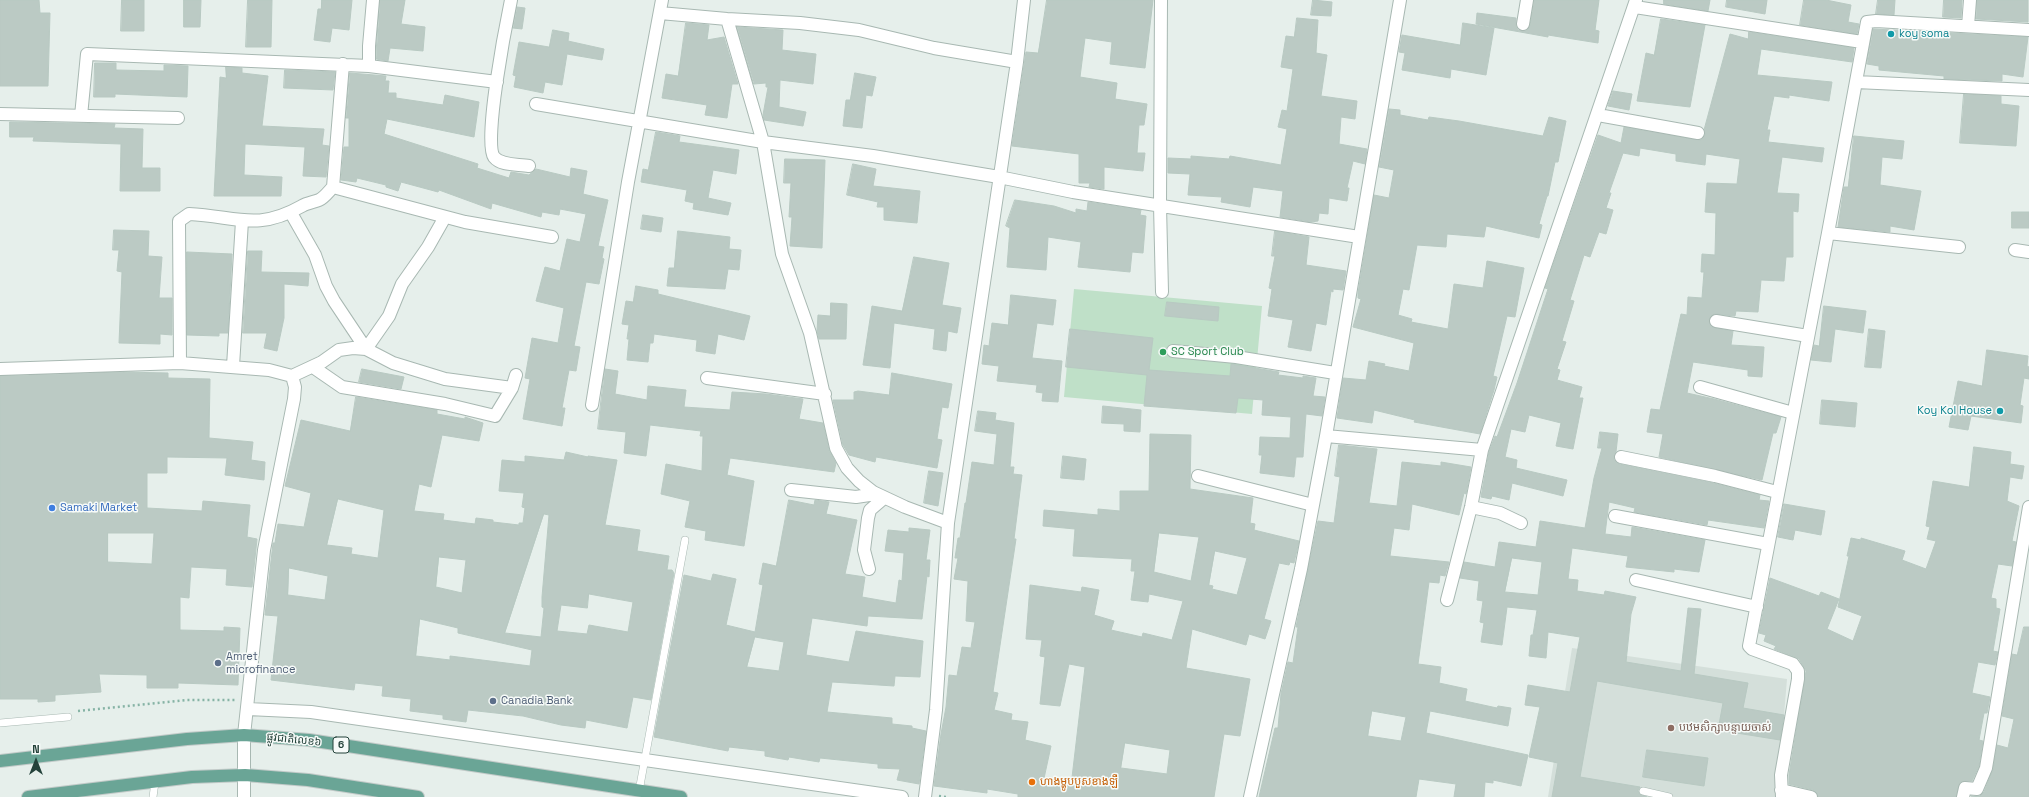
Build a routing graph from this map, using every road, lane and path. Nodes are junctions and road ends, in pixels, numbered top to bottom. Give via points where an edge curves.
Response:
1 (373, 0) edge
2 (511, 0) edge
3 (662, 0) edge
4 (1024, 0) edge
5 (1161, 0) edge
6 (1400, 0) edge
7 (1527, 0) edge
8 (1970, 0) edge
9 (1635, 3) edge
10 (660, 13) junction
11 (727, 19) junction
12 (1523, 24) dead end
13 (1968, 26) junction
14 (2029, 30) edge
15 (1862, 42) junction
16 (1017, 62) junction
17 (343, 64) junction
18 (369, 66) junction
19 (497, 82) junction
20 (1856, 82) junction
21 (2029, 90) edge
22 (536, 104) dead end
23 (0, 114) edge
24 (1598, 115) junction
25 (81, 116) junction
26 (178, 118) dead end
27 (640, 122) junction
28 (1698, 133) dead end
29 (763, 142) junction
30 (529, 166) dead end
31 (999, 177) junction
32 (333, 187) junction
33 (1160, 205) junction
34 (291, 213) junction
35 (445, 217) junction
36 (242, 221) junction
37 (1828, 233) junction
38 (552, 237) dead end
39 (1359, 237) junction
40 (1959, 247) dead end
41 (2015, 250) dead end
42 (2029, 252) edge
43 (1162, 292) dead end
44 (1716, 321) dead end
45 (1808, 336) junction
46 (366, 349) junction
47 (1173, 351) dead end
48 (180, 364) junction
49 (232, 366) junction
50 (314, 367) junction
51 (0, 369) edge
52 (1336, 373) junction
53 (516, 375) dead end
54 (292, 376) junction
55 (707, 378) dead end
56 (512, 388) junction
57 (1700, 388) dead end
58 (825, 394) junction
59 (592, 405) dead end
60 (1793, 413) junction
61 (1326, 436) junction
62 (1482, 450) junction
63 (1621, 457) dead end
64 (1198, 476) dead end
65 (791, 490) dead end
66 (1777, 492) junction
67 (880, 496) junction
68 (1313, 505) junction
69 (1471, 507) junction
70 (2029, 507) edge
71 (1615, 516) dead end
72 (948, 522) junction
73 (1521, 523) dead end
74 (685, 540) dead end
75 (1768, 544) junction
76 (869, 569) dead end
77 (1636, 580) dead end
78 (1447, 600) dead end
79 (1757, 607) junction
80 (248, 709) junction
81 (68, 717) dead end
82 (0, 723) edge
83 (244, 735) junction
84 (645, 759) junction
85 (0, 761) edge
86 (245, 775) junction
87 (155, 782) junction
88 (640, 791) junction
89 (1643, 791) dead end
90 (383, 794) edge
91 (1781, 794) edge
92 (28, 797) edge
93 (153, 797) edge
94 (244, 797) edge
95 (418, 797) edge
96 (681, 797) edge
97 (902, 797) edge
98 (925, 797) edge
99 (1250, 797) edge
100 (1670, 797) edge
101 (1811, 797) edge
102 (1963, 797) edge

1 - 18 street
2 - 19 street
3 - 10 street
4 - 16 street
5 - 33 street
6 - 39 street
7 - 12 street
8 - 13 street
9 - 15 street
9 - 24 street
10 - 11 street
10 - 27 street
11 - 16 street via 800,22 859,30 934,48
11 - 29 street
13 - 14 street
13 - 15 street via 1870,21 1867,22
15 - 20 street
16 - 31 street
17 - 18 street
17 - 25 street via 86,54
17 - 32 street
18 - 19 street
19 - 30 street via 491,151 495,158 503,163
20 - 21 street
20 - 37 street
22 - 27 street
23 - 25 street
24 - 28 street
24 - 62 street
25 - 26 street
27 - 29 street
27 - 59 street
29 - 31 street via 874,156
29 - 58 street via 782,254 810,333
31 - 33 street via 1073,192
31 - 72 street
32 - 34 street via 321,200 304,205
32 - 35 street
33 - 39 street
33 - 43 street
34 - 36 street via 279,218
34 - 46 street via 315,255 334,301
35 - 38 street
35 - 46 street via 402,284 389,316
36 - 48 street via 189,214 179,221
36 - 49 street
37 - 40 street
37 - 45 street
39 - 52 street
41 - 42 street
44 - 45 street
45 - 60 street
46 - 50 street via 339,350
46 - 56 street via 393,363 422,373 445,379
47 - 52 street via 1236,357
48 - 49 street
48 - 51 street
49 - 54 street via 269,370
50 - 54 street
50 - 56 street via 342,387 445,404 495,416
52 - 61 street
53 - 56 street
54 - 80 street via 294,399 264,550
55 - 58 street
57 - 60 street
58 - 67 street via 836,448 859,481
60 - 66 street
61 - 62 street
61 - 68 street
62 - 69 street
63 - 66 street via 1715,476
64 - 68 street
65 - 67 street via 856,497
66 - 75 street
67 - 72 street
67 - 76 street via 870,510 868,518 864,550
68 - 99 street
69 - 73 street via 1500,513
69 - 78 street
70 - 102 street via 1986,768 1977,789 1965,788
71 - 75 street
72 - 98 street via 936,710
74 - 84 lane
75 - 79 street
77 - 79 street
79 - 91 street via 1749,646 1793,664 1798,671 1781,775
80 - 83 street
80 - 84 street via 310,712
81 - 82 lane
83 - 85 main road, ផ្លូវជាតិលេខ៦ / 6
83 - 86 street
83 - 88 main road, ផ្លូវជាតិលេខ៦ / 6 via 309,740
84 - 88 lane
84 - 97 street
86 - 87 main road
86 - 90 main road via 308,780
86 - 94 street
87 - 92 main road
87 - 93 lane
88 - 96 main road, ផ្លូវជាតិលេខ៦ / 6
89 - 100 lane
90 - 95 main road
91 - 101 street

